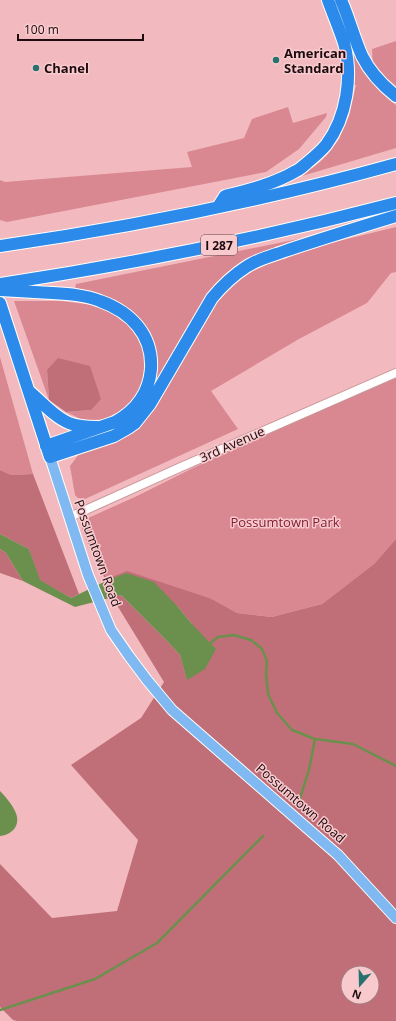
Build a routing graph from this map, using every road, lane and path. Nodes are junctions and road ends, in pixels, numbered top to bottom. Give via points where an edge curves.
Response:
1 (328, 0) edge
2 (341, 0) edge
3 (396, 96) edge
4 (396, 164) edge
5 (396, 203) edge
6 (218, 207) junction
7 (396, 216) edge
8 (0, 246) edge
9 (0, 284) edge
10 (0, 290) edge
11 (0, 304) edge
12 (396, 373) edge
13 (29, 391) junction
14 (103, 427) junction
15 (48, 452) junction
16 (70, 517) junction
17 (396, 918) edge

1 - 6 highway via 344,44 348,72 344,110 336,128 326,144 297,171 262,186 225,196
2 - 3 highway via 369,68
4 - 6 highway
5 - 9 highway, I 287 via 209,247
6 - 8 highway
7 - 15 highway via 310,242 247,266 222,286 212,298 153,399 135,423 114,436
10 - 14 highway via 42,292 100,300 132,320 143,334 151,360 150,379 146,389 141,399 124,417
11 - 13 highway, Possumtown Road
12 - 16 street, 3rd Avenue
13 - 14 highway via 53,413 70,424
13 - 15 highway, Possumtown Road
14 - 15 highway
15 - 16 main road, Possumtown Road
16 - 17 main road, Possumtown Road via 88,575 111,630 147,680 172,710 338,855

